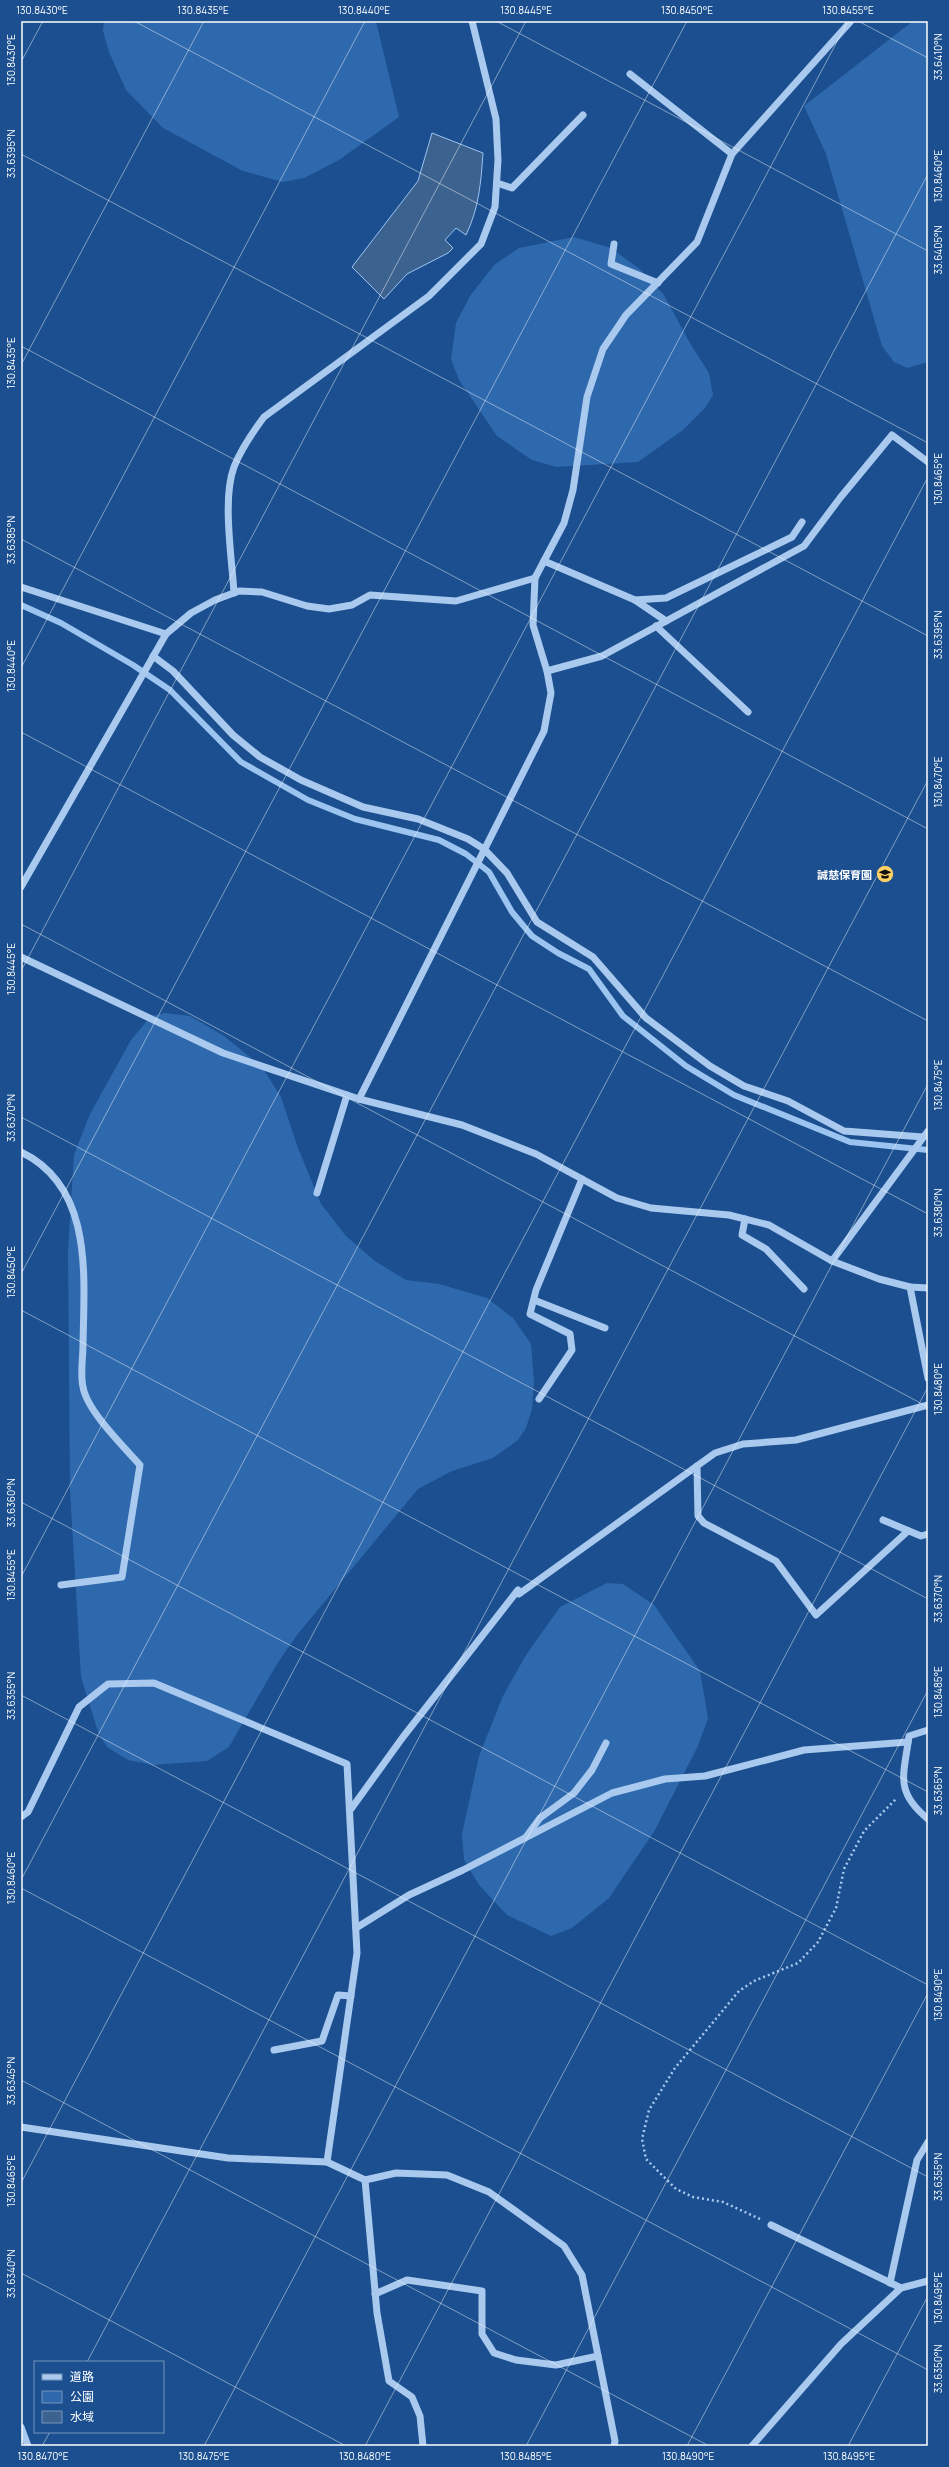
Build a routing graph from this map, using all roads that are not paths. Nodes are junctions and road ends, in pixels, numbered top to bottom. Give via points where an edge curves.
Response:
1 (472, 21) edge
2 (851, 21) edge
3 (630, 74) dead end
4 (583, 115) dead end
5 (732, 154) junction
6 (497, 183) junction
7 (614, 244) dead end
8 (658, 283) junction
9 (928, 462) edge
10 (802, 522) dead end
11 (544, 561) junction
12 (535, 578) junction
13 (21, 587) edge
14 (234, 593) junction
15 (635, 600) junction
16 (666, 621) junction
17 (656, 626) junction
18 (166, 634) junction
19 (153, 656) junction
20 (547, 671) junction
21 (748, 712) dead end
22 (484, 849) junction
23 (21, 888) edge
24 (21, 957) edge
25 (347, 1095) junction
26 (359, 1099) junction
27 (928, 1131) edge
28 (923, 1137) junction
29 (21, 1152) edge
30 (582, 1179) junction
31 (317, 1193) dead end
32 (745, 1219) junction
33 (832, 1261) junction
34 (910, 1288) junction
35 (928, 1288) edge
36 (804, 1289) dead end
37 (534, 1300) junction
38 (605, 1328) dead end
39 (928, 1378) edge
40 (539, 1399) dead end
41 (928, 1405) edge
42 (696, 1466) junction
43 (883, 1520) dead end
44 (908, 1531) junction
45 (928, 1534) edge
46 (61, 1585) dead end
47 (928, 1730) edge
48 (606, 1742) dead end
49 (908, 1742) junction
50 (351, 1809) junction
51 (21, 1817) edge
52 (928, 1819) edge
53 (524, 1839) junction
54 (356, 1928) junction
55 (351, 1996) junction
56 (274, 2050) dead end
57 (21, 2127) edge
58 (928, 2142) edge
59 (327, 2162) junction
60 (365, 2180) junction
61 (771, 2225) road end
62 (928, 2281) edge
63 (890, 2283) junction
64 (901, 2288) junction
65 (375, 2294) junction
66 (598, 2356) junction
67 (21, 2427) edge
68 (28, 2446) edge
69 (423, 2446) edge
70 (614, 2446) edge
71 (752, 2446) edge

1 - 6 street via 496,119
2 - 5 street
3 - 5 street
4 - 6 street via 512,188
5 - 8 street via 697,242
6 - 14 street via 495,207 481,244 429,296 264,417 247,441 233,468 228,500
7 - 8 street via 611,264
8 - 11 street via 626,315 603,349 587,397 573,490 564,523
9 - 16 street via 892,435 804,546
10 - 15 street via 792,537 666,598
11 - 12 street
11 - 15 street
12 - 14 street via 456,601 370,595 352,605 329,610 262,592
12 - 20 street via 533,625
13 - 18 street
14 - 18 street via 191,613
15 - 16 street
16 - 17 street
17 - 20 street via 602,656
17 - 21 street
18 - 19 street
19 - 22 street via 173,671 233,735 267,761 301,780 363,807 418,820 468,839
19 - 23 street
20 - 22 street via 551,693 544,731
22 - 26 street
22 - 28 street via 507,873 537,922 593,957 646,1018 710,1066 744,1086 788,1101 844,1131
24 - 25 street via 223,1053
25 - 26 street
25 - 31 street
26 - 30 street via 462,1126 536,1154
27 - 28 street
28 - 33 street
29 - 46 street via 38,1160 71,1200 84,1257 83,1388 99,1420 140,1465 122,1577
30 - 32 street via 617,1198 651,1208 729,1215
30 - 37 street
32 - 33 street via 769,1225
32 - 36 street via 742,1235 766,1249
33 - 34 street
34 - 35 street
34 - 39 street
37 - 38 street
37 - 40 street via 530,1314 570,1334 572,1350
41 - 42 street via 796,1440 743,1444 715,1453
42 - 44 street via 698,1516 704,1523 776,1562 816,1616
42 - 50 street via 519,1594 518,1590 403,1737
43 - 44 street
44 - 45 street via 921,1536
47 - 49 street via 909,1736
48 - 53 street via 592,1770 574,1793 540,1818
49 - 52 street via 903,1776 904,1791 916,1809
49 - 53 street via 804,1750 705,1776 665,1779 612,1793
50 - 51 street via 347,1764 154,1683 108,1684 79,1707 28,1812
50 - 54 street
53 - 54 street via 409,1895
54 - 55 street via 358,1953
55 - 56 street via 338,1995 322,2041
55 - 59 street
57 - 59 street via 228,2158
58 - 63 street via 917,2160
59 - 60 street
60 - 65 street
60 - 66 street via 396,2173 447,2175 489,2192 564,2246 582,2275
61 - 63 street
62 - 64 street
63 - 64 street
64 - 71 street via 841,2344
65 - 66 street via 407,2280 482,2291 482,2334 494,2353 516,2360 556,2365
65 - 69 street via 389,2381 412,2397 420,2416
66 - 70 street
67 - 68 street

